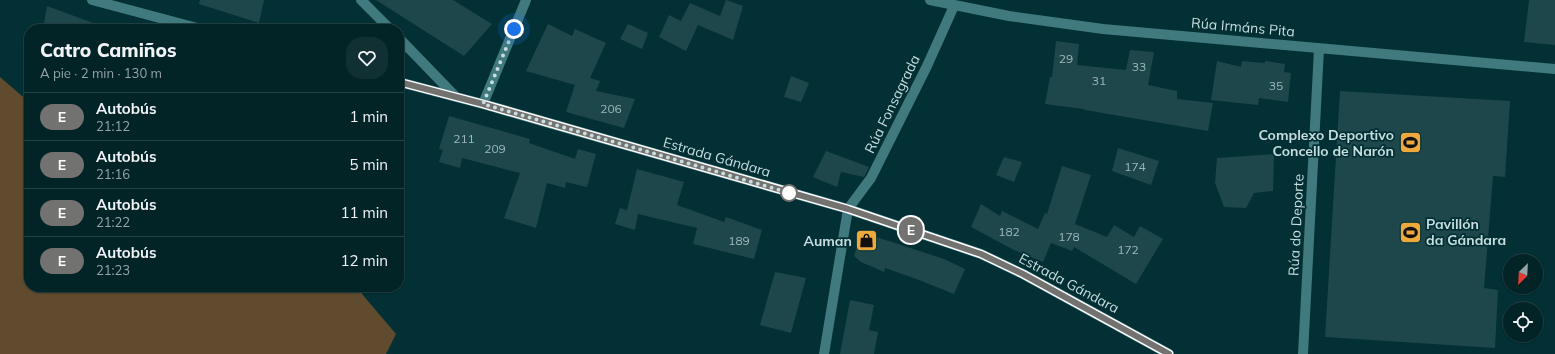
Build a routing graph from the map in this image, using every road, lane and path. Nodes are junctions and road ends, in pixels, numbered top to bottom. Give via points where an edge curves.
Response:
1 (92, 0) edge
2 (360, 0) edge
3 (526, 0) edge
4 (930, 0) edge
5 (954, 6) junction
6 (182, 24) edge
7 (385, 24) edge
8 (404, 43) edge
9 (1319, 49) junction
10 (1555, 68) edge
11 (404, 83) edge
12 (456, 97) junction
13 (483, 104) junction
14 (848, 209) junction
15 (824, 354) edge
16 (1169, 354) edge
17 (1303, 354) edge

1 - 6 street
2 - 7 street
3 - 13 street
4 - 5 street, Rúa Irmáns Pita
5 - 9 street, Rúa Irmáns Pita via 1103,29
5 - 14 street, Rúa Fonsagrada via 871,178
8 - 12 street
9 - 10 street, Rúa Irmáns Pita
9 - 17 street, Rúa do Deporte
11 - 12 street, Estrada Gándara
12 - 13 street, Estrada Gándara
13 - 14 street, Estrada Gándara
14 - 15 street
14 - 16 street, Estrada Gándara via 981,254 1023,274

